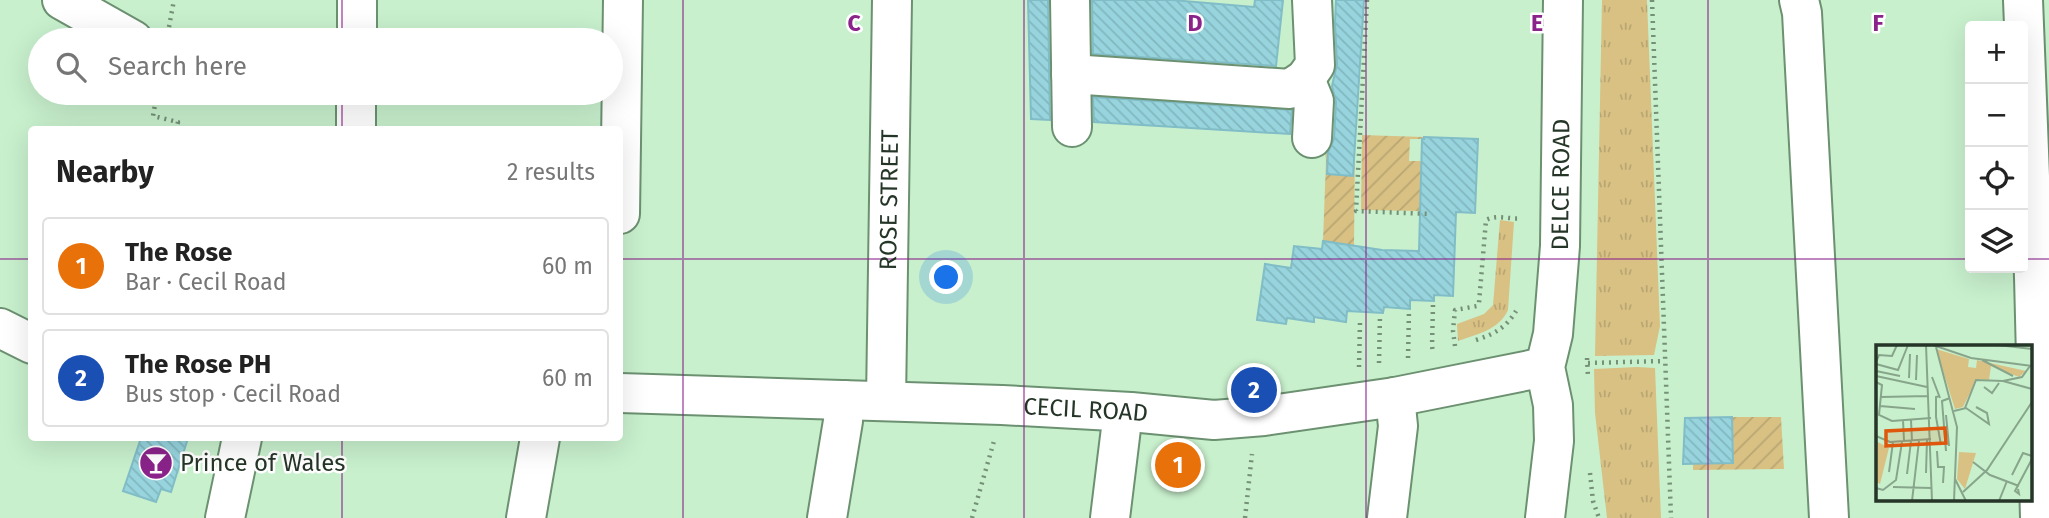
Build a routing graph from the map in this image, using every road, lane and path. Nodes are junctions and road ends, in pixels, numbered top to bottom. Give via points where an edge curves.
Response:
1 (62, 0) edge
2 (174, 0) edge
3 (357, 0) edge
4 (623, 0) edge
5 (892, 0) edge
6 (1070, 0) edge
7 (1312, 0) edge
8 (1367, 0) edge
9 (1563, 0) edge
10 (1652, 0) edge
11 (1800, 0) edge
12 (2025, 1) edge
13 (112, 28) edge
14 (169, 28) edge
15 (357, 28) edge
16 (623, 28) edge
17 (1071, 74) junction
18 (1304, 79) junction
19 (155, 105) edge
20 (356, 105) edge
21 (622, 105) edge
22 (177, 126) edge
23 (356, 126) edge
24 (621, 126) edge
25 (1072, 127) dead end
26 (1312, 138) dead end
27 (1431, 214) dead end
28 (1526, 228) dead end
29 (1519, 304) dead end
30 (1433, 305) dead end
31 (1409, 310) dead end
32 (1380, 315) dead end
33 (1360, 322) dead end
34 (0, 328) edge
35 (28, 342) edge
36 (1455, 347) junction
37 (1447, 350) dead end
38 (1421, 357) dead end
39 (1665, 361) junction
40 (1588, 363) dead end
41 (1545, 367) junction
42 (1355, 373) dead end
43 (1393, 375) junction
44 (623, 393) edge
45 (844, 400) junction
46 (886, 401) junction
47 (1004, 405) junction
48 (1123, 412) junction
49 (241, 441) edge
50 (539, 441) edge
51 (1252, 450) dead end
52 (225, 518) edge
53 (526, 518) edge
54 (827, 518) edge
55 (972, 518) edge
56 (1110, 518) edge
57 (1245, 518) edge
58 (1387, 518) edge
59 (1545, 518) edge
60 (1671, 518) edge
61 (1829, 518) edge
62 (2040, 518) edge

1 - 13 street
2 - 14 path
3 - 15 street
4 - 16 street
5 - 46 street, ROSE STREET
6 - 17 street
7 - 18 street via 1315,61
8 - 27 path via 1356,211
9 - 41 street, DELCE ROAD via 1560,246 1553,334
10 - 39 path
11 - 61 street
12 - 62 street
17 - 18 street via 1290,89
17 - 25 street
18 - 26 street via 1314,101
19 - 22 path via 153,116 178,122
20 - 23 street
21 - 24 street
28 - 36 path via 1521,215 1486,220 1479,303 1455,310
29 - 36 path via 1497,332
30 - 38 path via 1432,346 1436,353
31 - 43 path via 1409,361
32 - 43 path via 1378,361
33 - 42 path via 1360,372
34 - 35 street
36 - 37 path
39 - 40 path
39 - 60 path
41 - 43 street, CECIL ROAD
41 - 59 street via 1554,417
43 - 48 street, CECIL ROAD via 1264,416 1195,419
43 - 58 street via 1398,426
44 - 45 street, CECIL ROAD
45 - 46 street, CECIL ROAD
45 - 54 street
46 - 47 street, CECIL ROAD
47 - 48 street, CECIL ROAD
47 - 55 path
48 - 56 street
49 - 52 street
50 - 53 street
51 - 57 path

